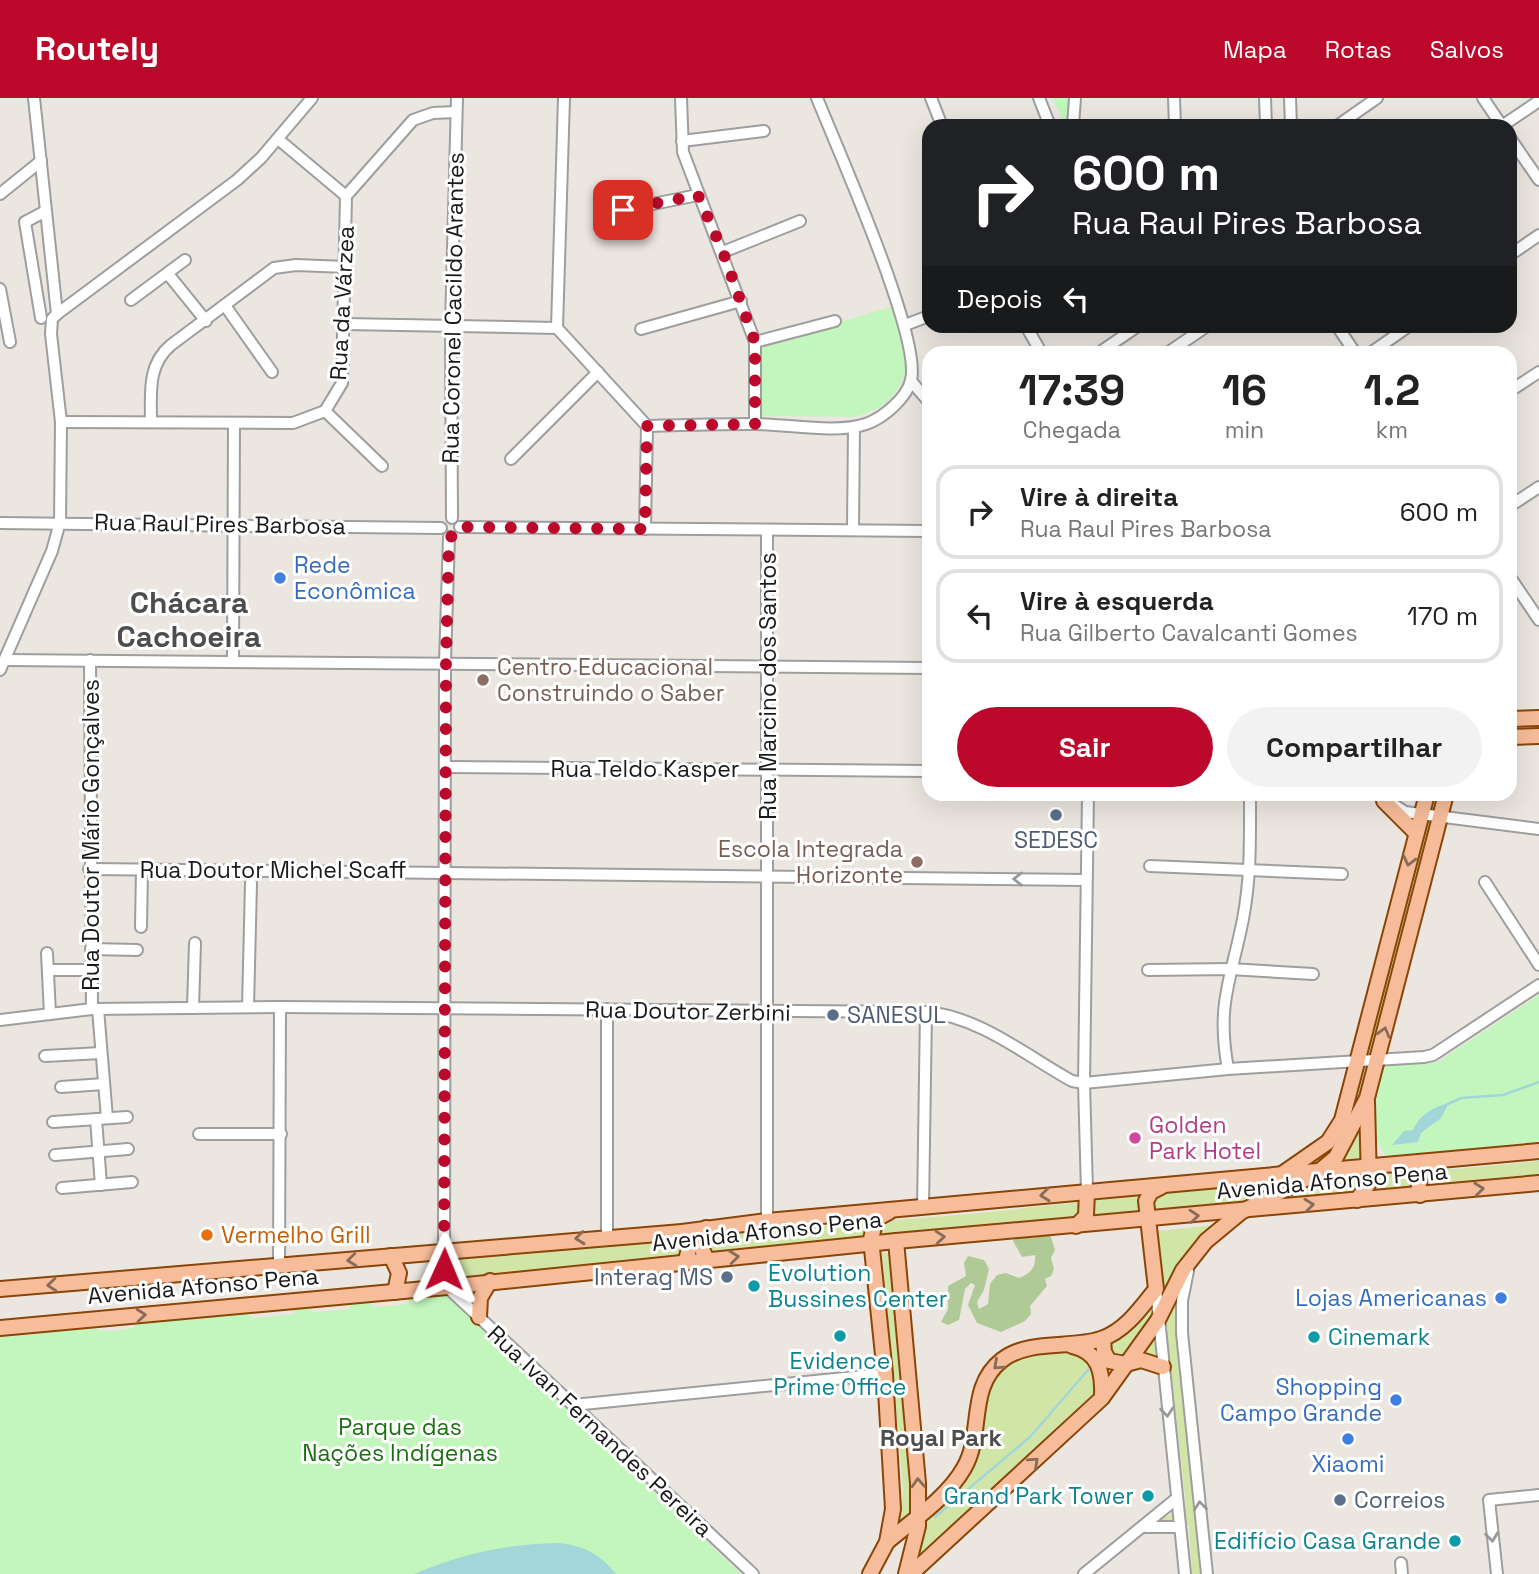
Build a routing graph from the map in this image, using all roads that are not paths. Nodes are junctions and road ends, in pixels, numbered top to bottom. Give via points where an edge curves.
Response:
1 (34, 98) edge
2 (312, 98) edge
3 (457, 98) edge
4 (564, 98) edge
5 (681, 98) edge
6 (817, 98) edge
7 (931, 98) edge
8 (1039, 98) edge
9 (1075, 98) edge
10 (1174, 98) edge
11 (1265, 98) edge
12 (1290, 98) edge
13 (1377, 98) edge
14 (1483, 98) edge
15 (1539, 100) edge
16 (456, 112) junction
17 (939, 119) edge
18 (1047, 119) edge
19 (1074, 119) edge
20 (1175, 119) edge
21 (1266, 119) edge
22 (1291, 119) edge
23 (1347, 119) edge
24 (1497, 119) edge
25 (1512, 119) edge
26 (764, 131) dead end
27 (278, 139) junction
28 (682, 141) junction
29 (1517, 148) edge
30 (41, 161) junction
31 (1539, 180) edge
32 (0, 194) edge
33 (698, 195) junction
34 (346, 197) junction
35 (623, 210) dead end
36 (46, 211) junction
37 (800, 221) dead end
38 (1539, 235) edge
39 (1517, 250) edge
40 (723, 252) junction
41 (185, 260) dead end
42 (52, 266) junction
43 (346, 267) junction
44 (34, 271) junction
45 (168, 274) junction
46 (0, 289) edge
47 (131, 300) dead end
48 (741, 301) junction
49 (226, 307) junction
50 (57, 314) junction
51 (41, 318) dead end
52 (922, 319) edge
53 (206, 321) junction
54 (835, 321) dead end
55 (345, 324) junction
56 (905, 325) junction
57 (451, 326) junction
58 (557, 328) junction
59 (641, 329) dead end
60 (1197, 333) edge
61 (1399, 333) edge
62 (10, 342) dead end
63 (755, 342) junction
64 (1178, 346) edge
65 (1380, 346) edge
66 (272, 372) dead end
67 (598, 372) junction
68 (1539, 372) edge
69 (911, 381) junction
70 (1517, 386) edge
71 (922, 394) edge
72 (326, 411) junction
73 (61, 422) junction
74 (151, 422) junction
75 (234, 423) junction
76 (755, 424) junction
77 (647, 426) junction
78 (854, 427) junction
79 (511, 459) dead end
80 (382, 466) dead end
81 (1539, 487) edge
82 (1517, 501) edge
83 (452, 518) junction
84 (60, 522) junction
85 (0, 523) edge
86 (233, 524) junction
87 (460, 527) junction
88 (645, 529) junction
89 (767, 530) junction
90 (853, 530) junction
91 (922, 531) edge
92 (445, 532) junction
93 (1517, 587) edge
94 (1539, 620) edge
95 (90, 660) junction
96 (233, 661) junction
97 (446, 662) junction
98 (2, 665) edge
99 (768, 666) junction
100 (922, 668) edge
101 (1539, 718) edge
102 (1517, 719) edge
103 (1539, 736) edge
104 (1517, 737) edge
105 (445, 767) junction
106 (769, 770) junction
107 (922, 771) edge
108 (1088, 801) edge
109 (1250, 801) edge
110 (1383, 801) edge
111 (1385, 801) edge
112 (1425, 801) edge
113 (1444, 801) edge
114 (1421, 815) junction
115 (1440, 817) junction
116 (1539, 829) edge
117 (1416, 833) junction
118 (1150, 866) dead end
119 (89, 869) junction
120 (142, 869) junction
121 (444, 871) junction
122 (1249, 871) junction
123 (1342, 874) dead end
124 (768, 876) junction
125 (1086, 880) junction
126 (1485, 882) dead end
127 (251, 883) dead end
128 (141, 927) dead end
129 (195, 943) dead end
130 (91, 949) junction
131 (137, 950) dead end
132 (47, 953) dead end
133 (1539, 965) edge
134 (1230, 969) junction
135 (48, 970) junction
136 (91, 970) junction
137 (1148, 970) dead end
138 (1313, 974) dead end
139 (1539, 985) edge
140 (248, 1007) junction
141 (280, 1007) junction
142 (193, 1008) junction
143 (443, 1008) junction
144 (95, 1009) junction
145 (607, 1009) junction
146 (926, 1012) junction
147 (768, 1013) junction
148 (50, 1014) junction
149 (0, 1020) edge
150 (102, 1053) junction
151 (45, 1056) dead end
152 (1377, 1058) junction
153 (1359, 1060) junction
154 (1228, 1069) junction
155 (1084, 1083) junction
156 (104, 1084) junction
157 (61, 1087) dead end
158 (1367, 1098) junction
159 (127, 1117) dead end
160 (102, 1119) junction
161 (53, 1122) dead end
162 (1368, 1128) junction
163 (199, 1134) dead end
164 (281, 1134) junction
165 (128, 1149) dead end
166 (1539, 1151) edge
167 (99, 1152) junction
168 (55, 1155) dead end
169 (1453, 1158) junction
170 (1399, 1163) junction
171 (1370, 1167) junction
172 (1317, 1173) junction
173 (1277, 1176) junction
174 (132, 1182) dead end
175 (1539, 1184) edge
176 (101, 1185) junction
177 (1162, 1186) junction
178 (62, 1188) dead end
179 (1087, 1191) junction
180 (1420, 1195) junction
181 (1357, 1200) junction
182 (923, 1208) junction
183 (892, 1210) junction
184 (1241, 1212) junction
185 (1147, 1220) junction
186 (767, 1221) junction
187 (1076, 1226) junction
188 (706, 1228) junction
189 (682, 1231) junction
190 (607, 1236) junction
191 (895, 1241) junction
192 (872, 1243) junction
193 (444, 1252) junction
194 (410, 1254) junction
195 (391, 1256) junction
196 (707, 1260) junction
197 (1191, 1260) junction
198 (685, 1263) junction
199 (279, 1267) junction
200 (490, 1281) junction
201 (447, 1287) junction
202 (0, 1289) edge
203 (1156, 1289) junction
204 (414, 1290) junction
205 (395, 1292) junction
206 (479, 1317) junction
207 (1158, 1320) junction
208 (0, 1328) edge
209 (1103, 1339) junction
210 (1069, 1345) junction
211 (1126, 1364) junction
212 (1163, 1367) junction
213 (885, 1374) junction
214 (1165, 1382) junction
215 (909, 1385) junction
216 (1187, 1385) junction
217 (1102, 1398) junction
218 (573, 1405) junction
219 (1539, 1495) edge
220 (1176, 1499) junction
221 (919, 1514) junction
222 (1143, 1527) junction
223 (1180, 1527) junction
224 (887, 1542) junction
225 (753, 1574) edge
226 (870, 1574) edge
227 (909, 1574) edge
228 (1084, 1574) edge
229 (1185, 1574) edge
230 (1207, 1574) edge
231 (1497, 1574) edge

1 - 30 street
2 - 27 street
3 - 16 street, Rua Coronel Cacildo Arantes
4 - 58 street
5 - 28 street
6 - 56 street
7 - 17 street
8 - 18 street
9 - 19 street
10 - 20 street
11 - 21 street
12 - 22 street
13 - 23 street
14 - 24 street
15 - 25 street
16 - 34 street, Rua da Várzea via 413,120
16 - 57 street, Rua Coronel Cacildo Arantes
26 - 28 street
27 - 34 street
27 - 50 street via 237,180
28 - 33 street
29 - 31 street
30 - 32 street
30 - 36 street
33 - 35 street
33 - 40 street
34 - 43 street, Rua da Várzea
36 - 42 street
36 - 44 street via 26,222
37 - 40 street
38 - 39 street
40 - 48 street
41 - 45 street
42 - 44 street
42 - 50 street
43 - 49 street via 274,268
43 - 55 street, Rua da Várzea
44 - 51 street
45 - 47 street
45 - 53 street
46 - 62 street
48 - 59 street
48 - 63 street
49 - 53 street
49 - 66 street
50 - 73 street via 51,334
52 - 56 street
53 - 74 street via 161,354 151,384
54 - 63 street
55 - 57 street
55 - 72 street, Rua da Várzea via 342,383
56 - 69 street
57 - 58 street
57 - 83 street, Rua Coronel Cacildo Arantes
58 - 67 street
60 - 64 street
61 - 65 street
63 - 76 street
67 - 77 street
67 - 79 street
68 - 70 street
69 - 71 street
69 - 78 street via 880,417
72 - 75 street, Rua da Várzea via 293,423
72 - 80 street
73 - 74 street, Rua da Várzea
73 - 84 street
74 - 75 street, Rua da Várzea
75 - 86 street
76 - 77 street
76 - 78 street
77 - 88 street
78 - 90 street
81 - 82 street
83 - 87 street
83 - 92 street via 443,522
84 - 85 street, Rua Raul Pires Barbosa
84 - 86 street, Rua Raul Pires Barbosa
84 - 98 street
86 - 92 street, Rua Raul Pires Barbosa
86 - 96 street
87 - 88 street
87 - 92 street via 455,536
88 - 89 street
89 - 90 street
89 - 99 street, Rua Marcino dos Santos
90 - 91 street
92 - 97 street
93 - 94 street
95 - 96 street
95 - 98 street
95 - 119 street, Rua Doutor Mário Gonçalves
96 - 97 street
97 - 99 street
97 - 105 street
99 - 100 street
99 - 106 street, Rua Marcino dos Santos
101 - 102 main road
103 - 104 main road
105 - 106 street, Rua Teldo Kasper
105 - 121 street
106 - 107 street, Rua Teldo Kasper
106 - 124 street, Rua Marcino dos Santos
108 - 125 street
109 - 122 street
110 - 117 main road
111 - 114 street
112 - 114 main road
113 - 115 main road
114 - 115 street
114 - 117 main road
115 - 116 street
152 -> 115 main road
117 -> 153 main road
118 - 122 street
119 - 120 street, Rua Doutor Michel Scaff
119 - 130 street, Rua Doutor Mário Gonçalves
120 - 121 street, Rua Doutor Michel Scaff
120 - 128 street
121 - 124 street, Rua Doutor Michel Scaff
121 - 143 street
122 - 123 street
122 - 134 street
125 -> 124 street, Rua Doutor Michel Scaff
124 - 147 street, Rua Marcino dos Santos
125 - 155 street
126 - 133 street
127 - 140 street
129 - 142 street
130 - 131 street
130 - 136 street, Rua Doutor Mário Gonçalves
132 - 135 street
134 - 137 street
134 - 138 street
134 - 154 street via 1222,1012
135 - 136 street
135 - 148 street
136 - 144 street, Rua Doutor Mário Gonçalves
139 - 152 street, Rua Doutor Zerbini via 1433,1055
140 - 141 street, Rua Doutor Zerbini
140 - 142 street, Rua Doutor Zerbini
141 - 143 street, Rua Doutor Zerbini
141 - 164 street
142 - 144 street, Rua Doutor Zerbini
143 - 145 street, Rua Doutor Zerbini
143 - 193 street
144 - 148 street, Rua Doutor Zerbini
144 - 150 street, Rua Doutor Mário Gonçalves
145 - 147 street, Rua Doutor Zerbini
145 - 190 street
146 - 147 street, Rua Doutor Zerbini
146 - 155 street, Rua Doutor Zerbini via 971,1023 1072,1081
146 - 182 street
147 - 186 street, Rua Marcino dos Santos
148 - 149 street, Rua Doutor Zerbini
150 - 151 street
150 - 156 street, Rua Doutor Mário Gonçalves
152 - 153 street, Rua Doutor Zerbini
152 - 158 main road
153 - 154 street, Rua Doutor Zerbini
153 - 173 main road via 1342,1120 1328,1142
154 - 155 street, Rua Doutor Zerbini
155 - 179 street
156 - 157 street
156 - 160 street, Rua Doutor Mário Gonçalves
158 - 162 main road
158 - 172 main road via 1344,1145
159 - 160 street
160 - 161 street
160 - 167 street, Rua Doutor Mário Gonçalves
162 - 170 main road via 1375,1150
162 - 171 main road
163 - 164 street
164 - 199 street
165 - 167 street
166 - 169 main road, Avenida Afonso Pena
167 - 168 street
167 - 176 street, Rua Doutor Mário Gonçalves
169 - 170 main road, Avenida Afonso Pena
169 - 180 main road via 1423,1171 1417,1185
170 - 171 main road, Avenida Afonso Pena
171 - 172 main road, Avenida Afonso Pena
171 - 181 main road via 1368,1188
172 - 173 main road, Avenida Afonso Pena
172 - 184 main road
173 - 177 main road, Avenida Afonso Pena
174 - 176 street
180 -> 175 main road, Avenida Afonso Pena
176 - 178 street
177 - 179 main road, Avenida Afonso Pena
177 - 185 main road via 1146,1201
179 -> 182 main road, Avenida Afonso Pena
179 - 187 main road via 1086,1216
180 - 181 main road, Avenida Afonso Pena
184 -> 181 main road, Avenida Afonso Pena
182 - 183 main road, Avenida Afonso Pena
183 - 186 main road, Avenida Afonso Pena
183 - 192 main road via 876,1219
185 -> 184 main road, Avenida Afonso Pena
184 - 197 main road
185 - 187 main road, Avenida Afonso Pena
185 - 203 main road
186 - 188 main road, Avenida Afonso Pena
191 -> 187 main road, Avenida Afonso Pena
188 - 189 main road, Avenida Afonso Pena
188 - 196 main road via 701,1247
189 - 190 main road, Avenida Afonso Pena
189 - 198 main road via 690,1246
190 -> 193 main road, Avenida Afonso Pena
191 - 192 main road, Avenida Afonso Pena
191 - 215 main road
196 -> 192 main road, Avenida Afonso Pena
192 - 213 main road
193 - 194 main road, Avenida Afonso Pena
193 - 201 street
194 - 195 main road, Avenida Afonso Pena
194 - 204 main road via 407,1272
195 -> 199 main road, Avenida Afonso Pena
195 - 205 main road via 399,1273
196 - 198 main road, Avenida Afonso Pena
197 - 207 main road
197 - 216 street via 1182,1301
198 - 200 main road, Avenida Afonso Pena
199 -> 202 main road, Avenida Afonso Pena
200 - 201 main road, Avenida Afonso Pena
200 - 206 main road via 480,1298
201 - 204 main road, Avenida Afonso Pena
201 - 206 street, Rua Ivan Fernandes Pereira
203 - 207 street
203 - 209 main road via 1121,1329
204 - 205 main road, Avenida Afonso Pena
208 -> 205 main road, Avenida Afonso Pena
206 - 218 street, Rua Ivan Fernandes Pereira
207 - 211 main road
207 - 212 street
209 - 210 main road
209 - 211 main road via 1105,1356
210 - 217 main road via 1096,1359
210 -> 221 main road via 1014,1353 988,1374 966,1465 953,1484
211 - 212 main road via 1141,1360
211 - 217 main road
212 - 214 street
213 - 215 main road via 900,1377
213 - 218 street
213 - 224 main road via 892,1494
214 - 216 street
214 -> 220 street
221 -> 215 main road
230 -> 216 street
227 -> 217 main road
218 - 225 street, Rua Ivan Fernandes Pereira
219 -> 231 street via 1489,1500
220 - 222 street
220 - 223 street
221 - 224 main road
221 - 227 main road
222 - 223 street
222 - 228 street
223 - 229 street
224 - 226 main road

